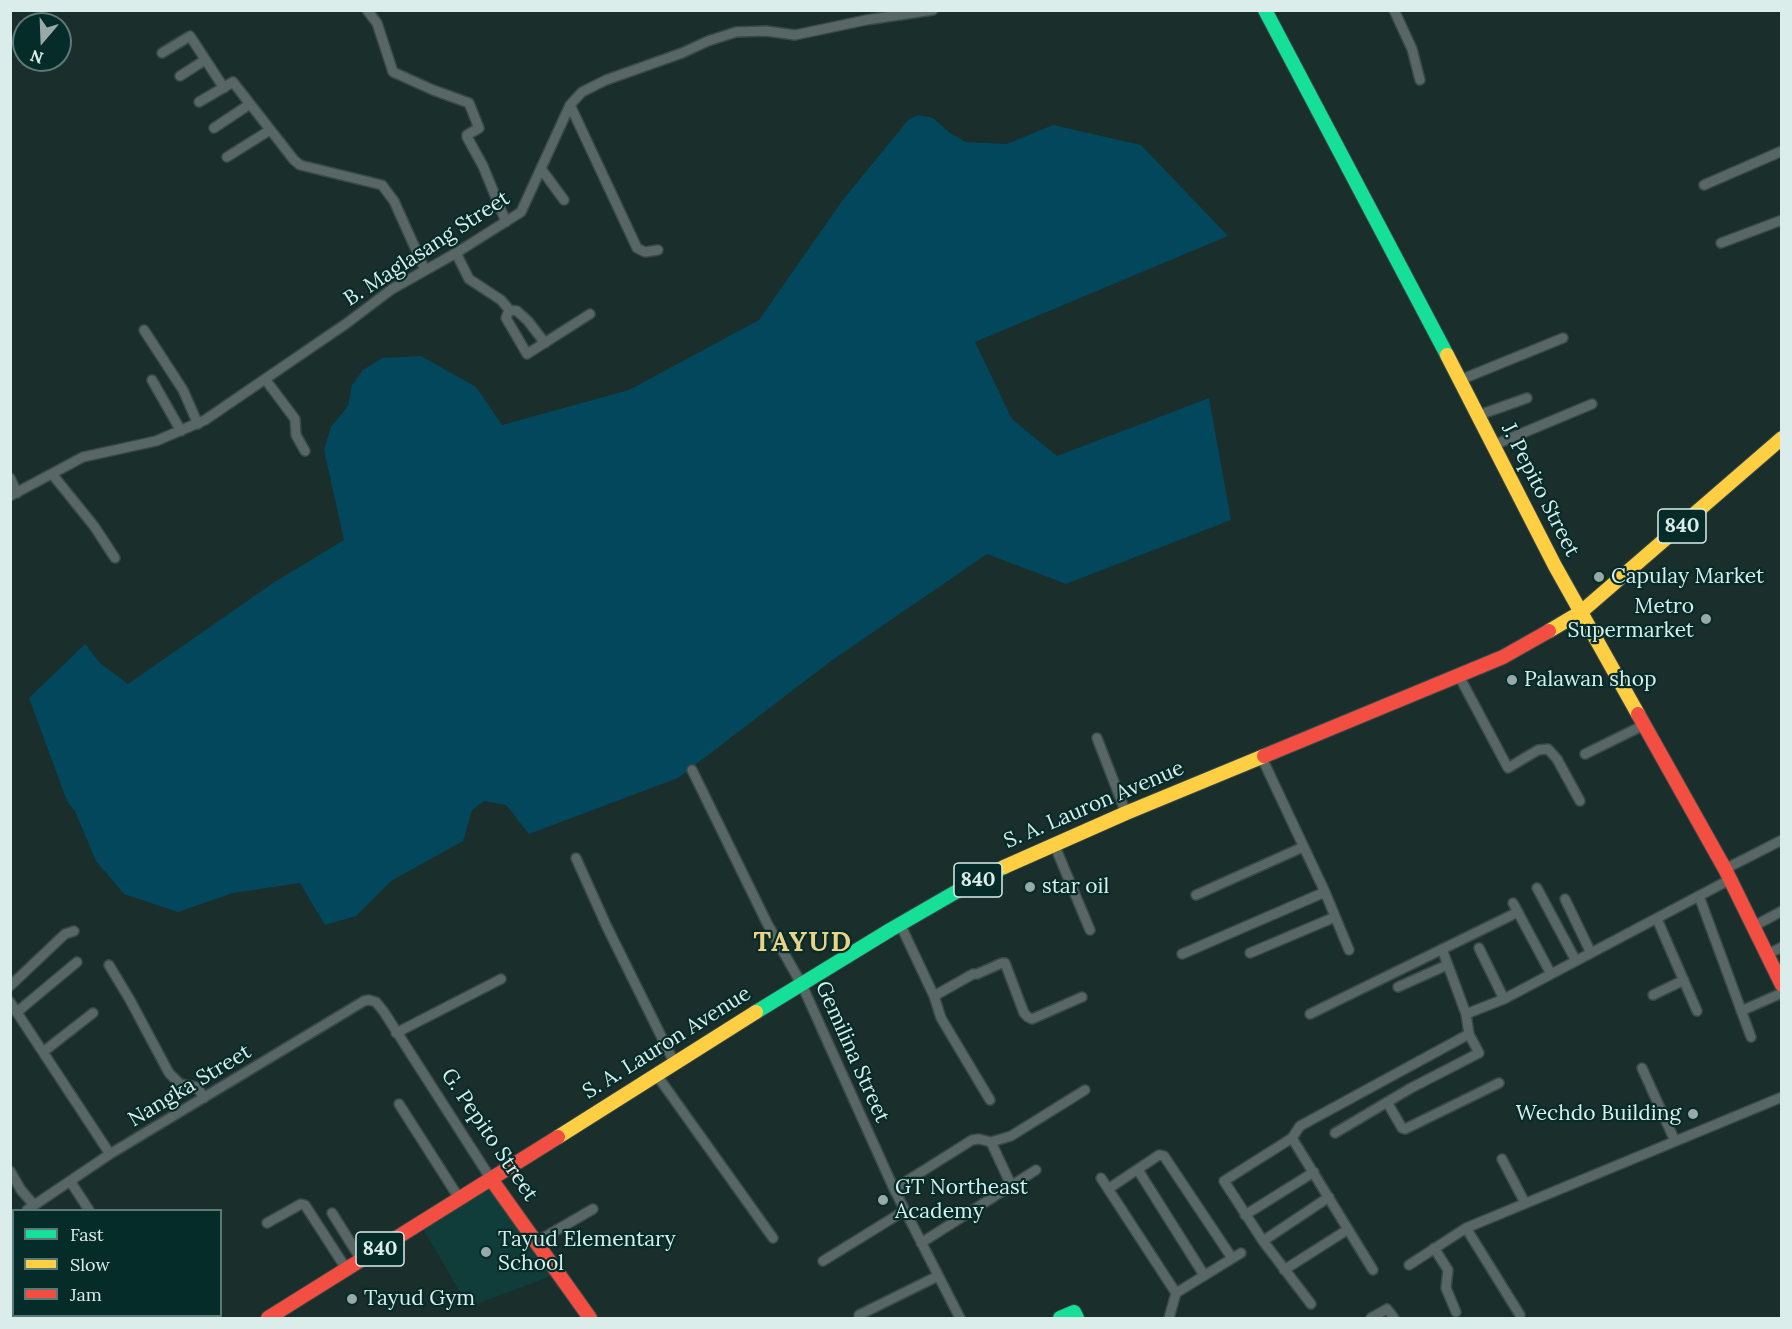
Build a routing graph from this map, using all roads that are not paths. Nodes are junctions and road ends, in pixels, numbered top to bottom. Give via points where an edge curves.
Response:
1 (367, 10) edge
2 (933, 10) edge
3 (1265, 10) edge
4 (1394, 10) edge
5 (162, 53) dead end
6 (205, 60) junction
7 (180, 76) dead end
8 (1420, 80) dead end
9 (224, 88) junction
10 (199, 102) dead end
11 (250, 105) junction
12 (570, 105) junction
13 (214, 128) dead end
14 (270, 130) junction
15 (1782, 150) edge
16 (227, 158) dead end
17 (542, 170) junction
18 (1704, 185) dead end
19 (564, 200) dead end
20 (1782, 220) edge
21 (506, 222) junction
22 (1721, 243) dead end
23 (658, 250) dead end
24 (456, 253) junction
25 (425, 270) junction
26 (509, 310) junction
27 (590, 314) dead end
28 (144, 330) dead end
29 (1563, 338) dead end
30 (544, 343) junction
31 (265, 379) junction
32 (152, 380) dead end
33 (1460, 380) junction
34 (1527, 398) dead end
35 (1592, 405) dead end
36 (1479, 415) junction
37 (198, 424) junction
38 (181, 431) junction
39 (1782, 438) edge
40 (1494, 445) junction
41 (305, 451) dead end
42 (52, 474) junction
43 (10, 478) edge
44 (14, 494) edge
45 (115, 558) dead end
46 (1581, 612) junction
47 (1459, 676) junction
48 (1644, 725) junction
49 (1097, 738) dead end
50 (1584, 754) dead end
51 (1261, 756) junction
52 (692, 770) dead end
53 (1580, 801) dead end
54 (1126, 813) junction
55 (1782, 840) edge
56 (1054, 844) junction
57 (1303, 847) junction
58 (576, 858) dead end
59 (1727, 875) junction
60 (1537, 888) dead end
61 (1325, 892) junction
62 (1197, 896) dead end
63 (1699, 896) junction
64 (1565, 899) dead end
65 (1782, 911) edge
66 (1335, 917) junction
67 (1657, 919) junction
68 (900, 924) junction
69 (1754, 926) junction
70 (1090, 930) dead end
71 (74, 931) dead end
72 (1479, 948) dead end
73 (1782, 948) edge
74 (1442, 949) junction
75 (1349, 950) dead end
76 (1250, 953) dead end
77 (1591, 953) junction
78 (1182, 954) dead end
79 (1768, 954) junction
80 (1576, 961) junction
81 (77, 962) dead end
82 (109, 965) dead end
83 (1447, 965) junction
84 (1551, 974) junction
85 (501, 979) dead end
86 (1684, 980) junction
87 (802, 985) junction
88 (1782, 985) edge
89 (10, 986) edge
90 (1398, 987) dead end
91 (1782, 993) edge
92 (1653, 995) dead end
93 (934, 996) junction
94 (1082, 997) dead end
95 (1504, 999) junction
96 (10, 1002) edge
97 (376, 1002) joint
98 (1697, 1011) dead end
99 (1741, 1011) junction
100 (17, 1012) junction
101 (93, 1013) dead end
102 (1310, 1014) dead end
103 (1466, 1014) junction
104 (396, 1033) junction
105 (1469, 1034) junction
106 (1751, 1037) dead end
107 (43, 1052) junction
108 (674, 1062) junction
109 (1642, 1068) dead end
110 (656, 1074) junction
111 (1499, 1083) dead end
112 (1085, 1090) dead end
113 (1782, 1097) edge
114 (204, 1098) junction
115 (990, 1100) dead end
116 (1387, 1102) junction
117 (399, 1104) dead end
118 (1335, 1133) dead end
119 (1292, 1138) junction
120 (1675, 1141) junction
121 (992, 1143) junction
122 (110, 1154) junction
123 (1502, 1160) dead end
124 (1036, 1170) dead end
125 (1138, 1170) junction
126 (10, 1171) edge
127 (1314, 1172) junction
128 (1101, 1178) dead end
129 (491, 1179) junction
130 (70, 1181) junction
131 (1012, 1187) junction
132 (894, 1189) junction
133 (1108, 1189) junction
134 (1329, 1197) junction
135 (459, 1198) junction
136 (1525, 1203) junction
137 (30, 1208) edge
138 (88, 1209) edge
139 (593, 1209) dead end
140 (904, 1211) junction
141 (332, 1213) dead end
142 (1245, 1215) junction
143 (267, 1223) dead end
144 (1466, 1228) junction
145 (1347, 1230) junction
146 (773, 1238) dead end
147 (1263, 1241) junction
148 (536, 1242) junction
149 (921, 1243) junction
150 (1434, 1248) junction
151 (1241, 1253) dead end
152 (1232, 1258) junction
153 (362, 1261) junction
154 (823, 1261) dead end
155 (1409, 1265) dead end
156 (347, 1270) junction
157 (1284, 1270) junction
158 (1373, 1270) dead end
159 (1204, 1275) junction
160 (938, 1276) junction
161 (1176, 1293) junction
162 (1311, 1304) dead end
163 (1456, 1312) dead end
164 (859, 1315) dead end
165 (1520, 1315) dead end
166 (268, 1318) edge
167 (590, 1318) edge
168 (960, 1318) edge
169 (1060, 1318) edge
170 (1077, 1318) edge
171 (1169, 1318) edge
172 (1371, 1318) edge
173 (1394, 1318) edge

1 - 21 street via 376,22 393,72 469,103 479,128 467,138
2 - 12 street, B. Maglasang Street via 795,34 736,32 606,80 582,92
3 - 33 main road, J. Pepito Street
4 - 8 street via 1412,49
5 - 6 street via 190,36
6 - 7 street
6 - 9 street
9 - 10 street
9 - 11 street via 233,82
11 - 13 street
11 - 14 street
12 - 17 street, B. Maglasang Street
12 - 23 street via 637,248 645,252
14 - 16 street
14 - 25 street via 300,165 382,184 394,201
15 - 18 street
17 - 19 street
17 - 21 street, B. Maglasang Street via 524,210
20 - 22 street
21 - 24 street, B. Maglasang Street
24 - 25 street, B. Maglasang Street
24 - 26 street via 469,279 501,300
25 - 31 street, B. Maglasang Street
26 - 30 street via 517,311 528,321
26 - 30 street via 506,318 527,354
27 - 30 street
28 - 37 street via 183,390
29 - 33 street
31 - 37 street, B. Maglasang Street
31 - 41 street via 295,419 296,435
32 - 38 street
33 - 36 main road, J. Pepito Street
34 - 36 street
35 - 40 street
36 - 40 main road, J. Pepito Street
37 - 38 street, B. Maglasang Street
38 - 42 street, B. Maglasang Street via 156,441 83,457
39 - 46 main road, S. A. Lauron Avenue / 840
40 - 46 main road, J. Pepito Street
42 - 44 street, B. Maglasang Street
42 - 45 street
43 - 44 street
46 - 47 main road, S. A. Lauron Avenue / 840 via 1503,657
46 - 48 main road, J. Pepito Street
47 - 51 main road, S. A. Lauron Avenue / 840
47 - 53 street via 1508,768 1538,750 1548,749
48 - 50 street
48 - 59 main road, J. Pepito Street
49 - 54 street
51 - 54 main road, S. A. Lauron Avenue / 840
51 - 57 street
52 - 87 street, Gemilina Street
54 - 56 main road, S. A. Lauron Avenue / 840
55 - 59 street
56 - 68 main road, S. A. Lauron Avenue / 840
56 - 70 street
57 - 61 street
57 - 62 street
58 - 108 street
59 - 63 street
59 - 69 main road, J. Pepito Street
60 - 80 street
61 - 66 street
61 - 78 street
63 - 67 street
63 - 99 street
64 - 77 street
65 - 69 street
66 - 75 street
66 - 76 street
67 - 77 street
67 - 86 street
68 - 87 main road, S. A. Lauron Avenue / 840
68 - 93 street
69 - 79 main road, J. Pepito Street
71 - 89 street via 65,934
72 - 95 street
73 - 79 street
74 - 83 street
74 - 84 street via 1516,908
74 - 102 street
77 - 80 street
79 - 88 main road, J. Pepito Street
80 - 84 street
81 - 100 street
82 - 114 street via 169,1073 180,1084 197,1086
83 - 90 street
83 - 103 street
84 - 95 street
85 - 104 street
86 - 92 street
86 - 98 street
87 - 108 main road, S. A. Lauron Avenue / 840
87 - 132 street, Gemilina Street
91 - 99 street
93 - 94 street via 973,974 1005,963 1024,1013 1032,1019
93 - 115 street via 941,1018
95 - 103 street
96 - 100 street
97 - 104 street, G. Pepito Street
97 - 114 street, Nangka Street via 364,1001
99 - 106 street
100 - 107 street
101 - 107 street
103 - 105 street
104 - 129 street, G. Pepito Street
105 - 116 street via 1479,1053
105 - 119 street via 1300,1126
107 - 122 street
108 - 110 main road, S. A. Lauron Avenue / 840
109 - 120 street
110 - 129 main road, S. A. Lauron Avenue / 840
110 - 146 street
111 - 116 street via 1405,1129
112 - 121 street via 1011,1136
113 - 120 street
114 - 122 street, Nangka Street
116 - 118 street
117 - 135 street
119 - 127 street
119 - 142 street via 1224,1181
120 - 136 street
121 - 131 street
121 - 132 street via 972,1140
122 - 130 street, Nangka Street
123 - 136 street
124 - 131 street
125 - 133 street
125 - 152 street via 1160,1155 1166,1157
125 - 159 street
126 - 137 street
127 - 134 street
127 - 142 street
128 - 133 street
129 - 135 main road, S. A. Lauron Avenue / 840
129 - 148 main road, G. Pepito Street
130 - 137 street, Nangka Street
130 - 138 street
131 - 149 street
132 - 140 street, Gemilina Street
133 - 161 street
134 - 145 street
134 - 147 street
135 - 153 main road, S. A. Lauron Avenue / 840
136 - 144 street
139 - 148 street
140 - 149 street, Gemilina Street
140 - 154 street
141 - 153 street
142 - 147 street
143 - 156 street via 305,1205
144 - 150 street
144 - 165 street
145 - 157 street
145 - 158 street
147 - 157 street
148 - 167 main road, G. Pepito Street
149 - 160 street, Gemilina Street
150 - 155 street
150 - 163 street via 1448,1270 1446,1288
151 - 152 street
152 - 159 street
153 - 156 main road, S. A. Lauron Avenue / 840
156 - 166 main road, S. A. Lauron Avenue / 840
157 - 162 street
159 - 161 street
160 - 164 street
160 - 168 street, Gemilina Street
161 - 171 street
169 - 170 main road via 1074,1312
172 - 173 street via 1386,1309

